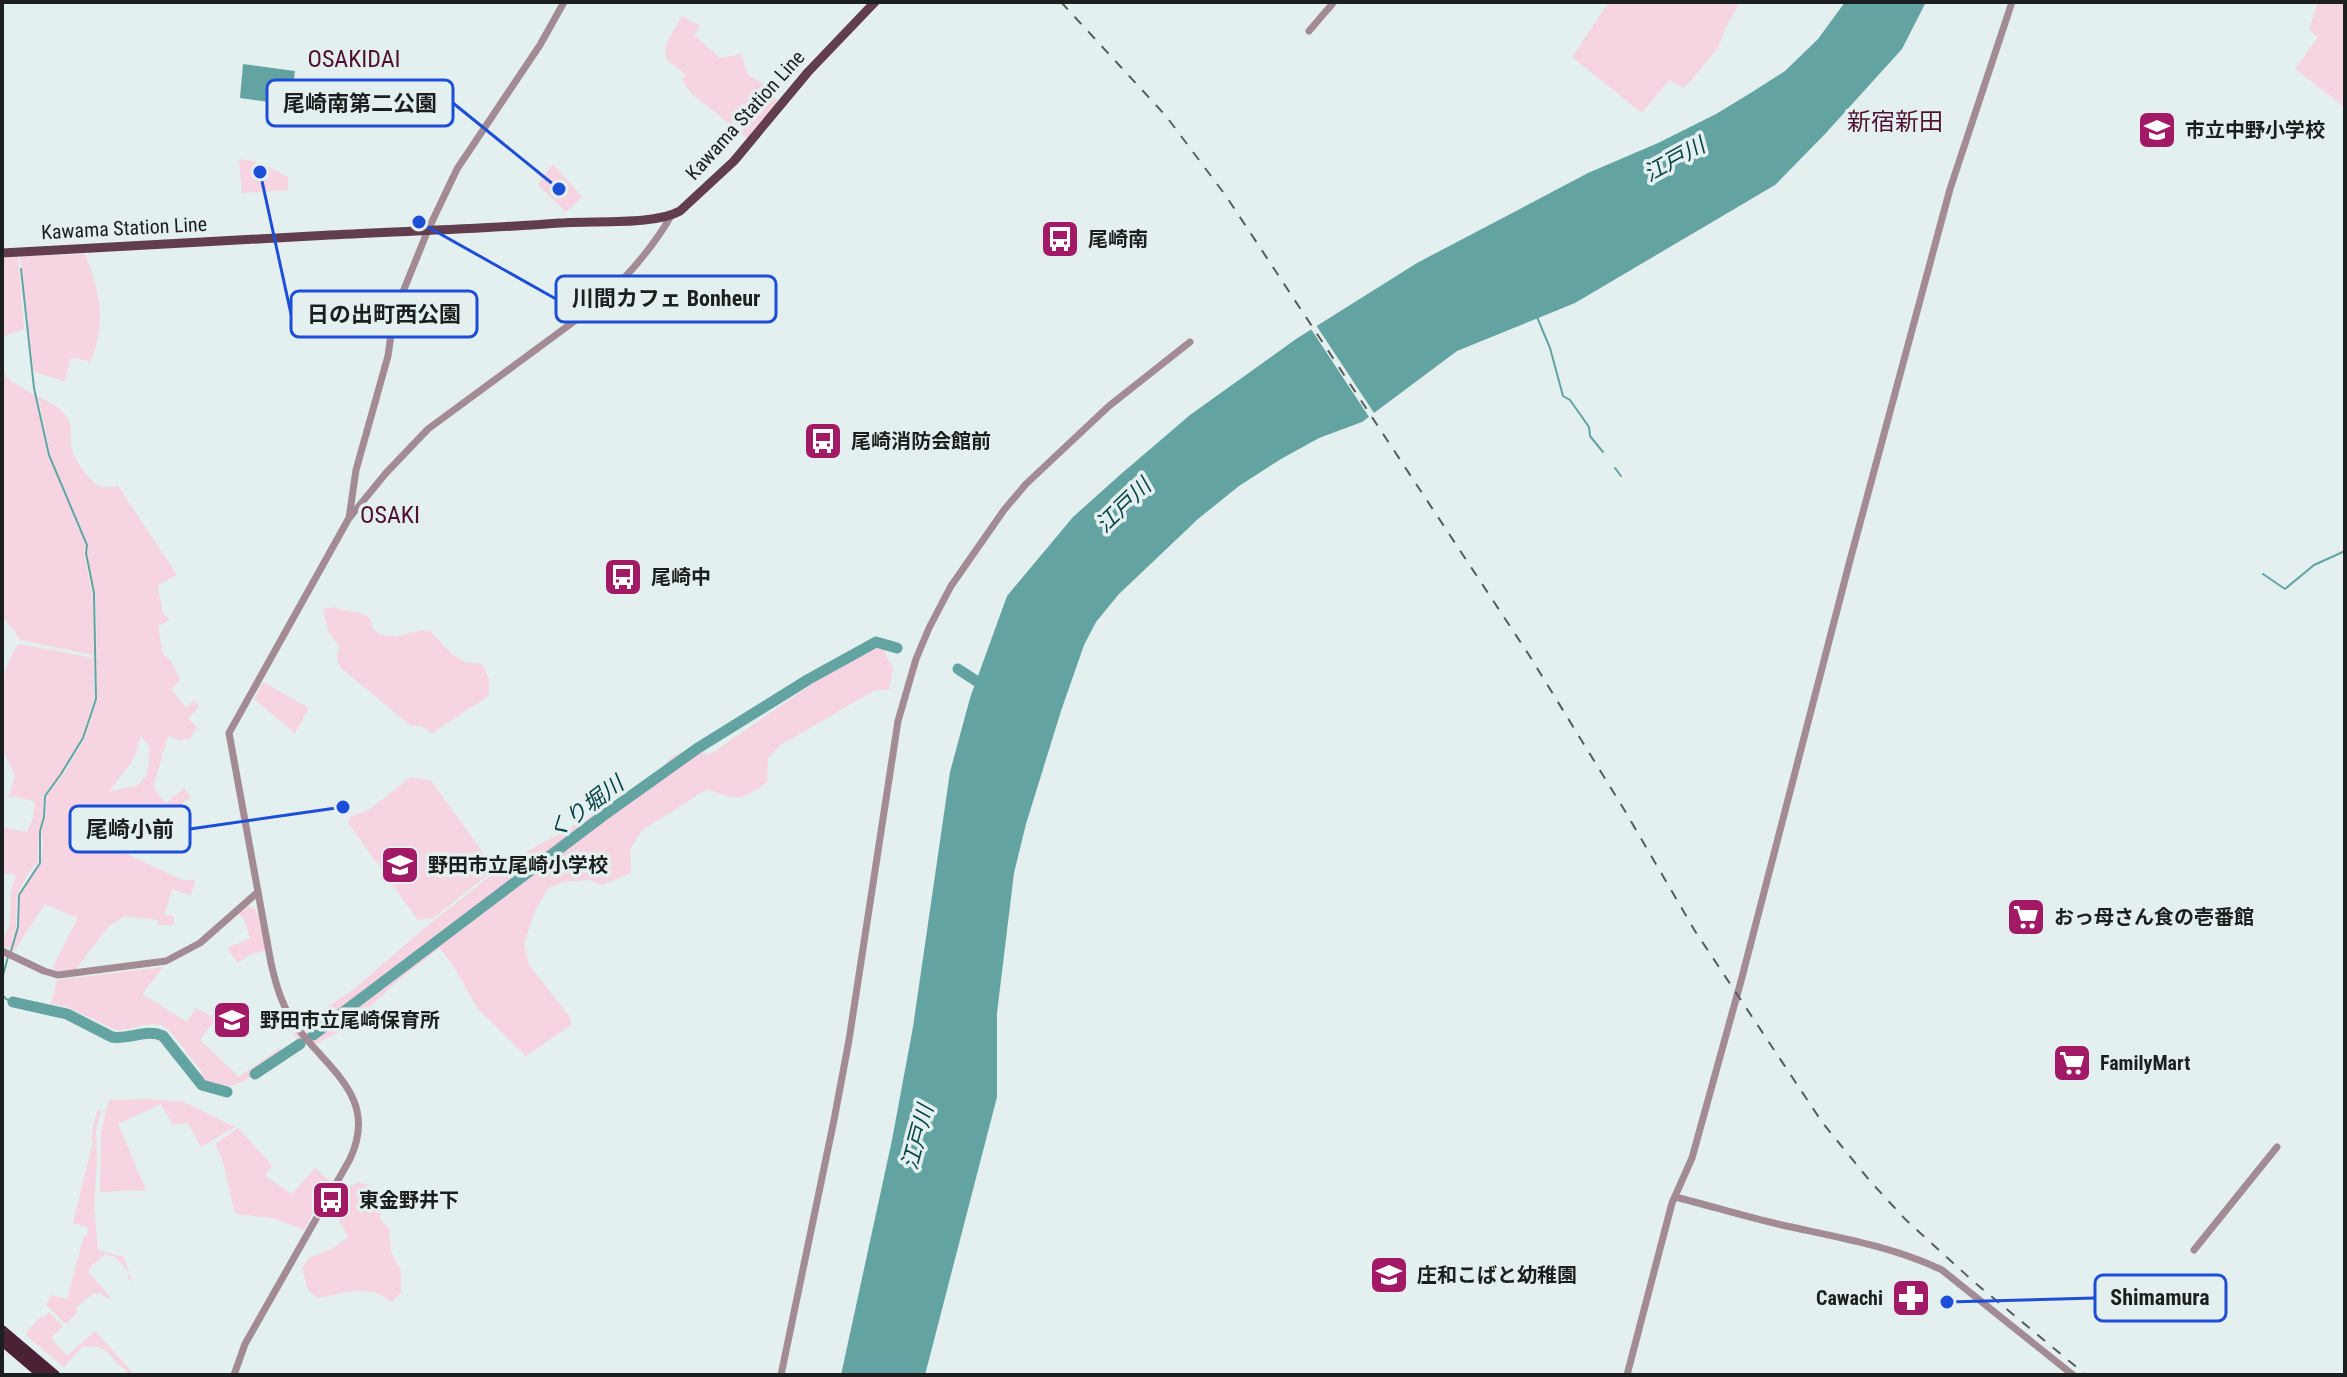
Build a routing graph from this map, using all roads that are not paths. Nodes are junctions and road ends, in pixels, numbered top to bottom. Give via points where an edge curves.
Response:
1 (564, 2) edge
2 (875, 2) edge
3 (1334, 2) edge
4 (2012, 2) edge
5 (1309, 31) dead end
6 (671, 216) junction
7 (428, 230) junction
8 (2, 253) edge
9 (1190, 342) dead end
10 (349, 518) junction
11 (258, 892) junction
12 (4, 951) edge
13 (2277, 1147) dead end
14 (1675, 1197) junction
15 (2194, 1250) dead end
16 (2, 1330) edge
17 (2, 1341) edge
18 (42, 1375) edge
19 (55, 1375) edge
20 (234, 1375) edge
21 (781, 1375) edge
22 (1627, 1375) edge
23 (2073, 1375) edge

1 - 7 street via 457,169
2 - 6 main road, Kawama Station Line via 734,161
3 - 5 street
4 - 14 street via 1950,189 1741,981 1692,1158
6 - 7 main road, Kawama Station Line
6 - 10 street via 599,303 428,429
7 - 8 main road, Kawama Station Line
7 - 10 street via 394,314
9 - 21 street via 1109,406 1026,484 951,586 919,651 898,721 846,1054
10 - 11 street via 229,733
11 - 12 street via 200,943 166,961 58,975
11 - 20 street via 279,994 302,1033 354,1098 359,1122 356,1147 245,1344
13 - 15 street
14 - 22 street
14 - 23 street via 1870,1244 1930,1264
16 - 19 highway
17 - 18 highway

